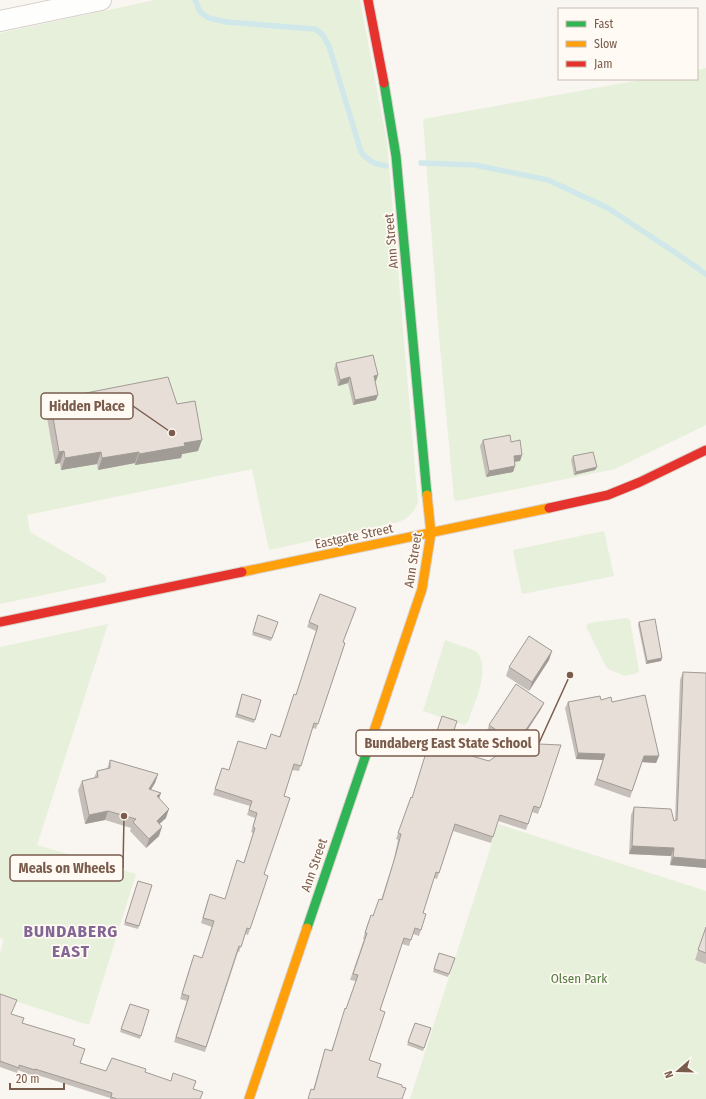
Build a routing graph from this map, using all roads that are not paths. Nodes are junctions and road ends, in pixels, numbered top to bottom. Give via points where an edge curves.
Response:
1 (101, 0) edge
2 (368, 0) edge
3 (0, 21) edge
4 (706, 450) edge
5 (431, 533) junction
6 (0, 622) edge
7 (248, 1099) edge

1 - 3 street
2 - 5 street, Ann Street via 396,156
4 - 5 street, Eastgate Street via 608,495
5 - 6 street, Eastgate Street
5 - 7 street, Ann Street via 422,589

